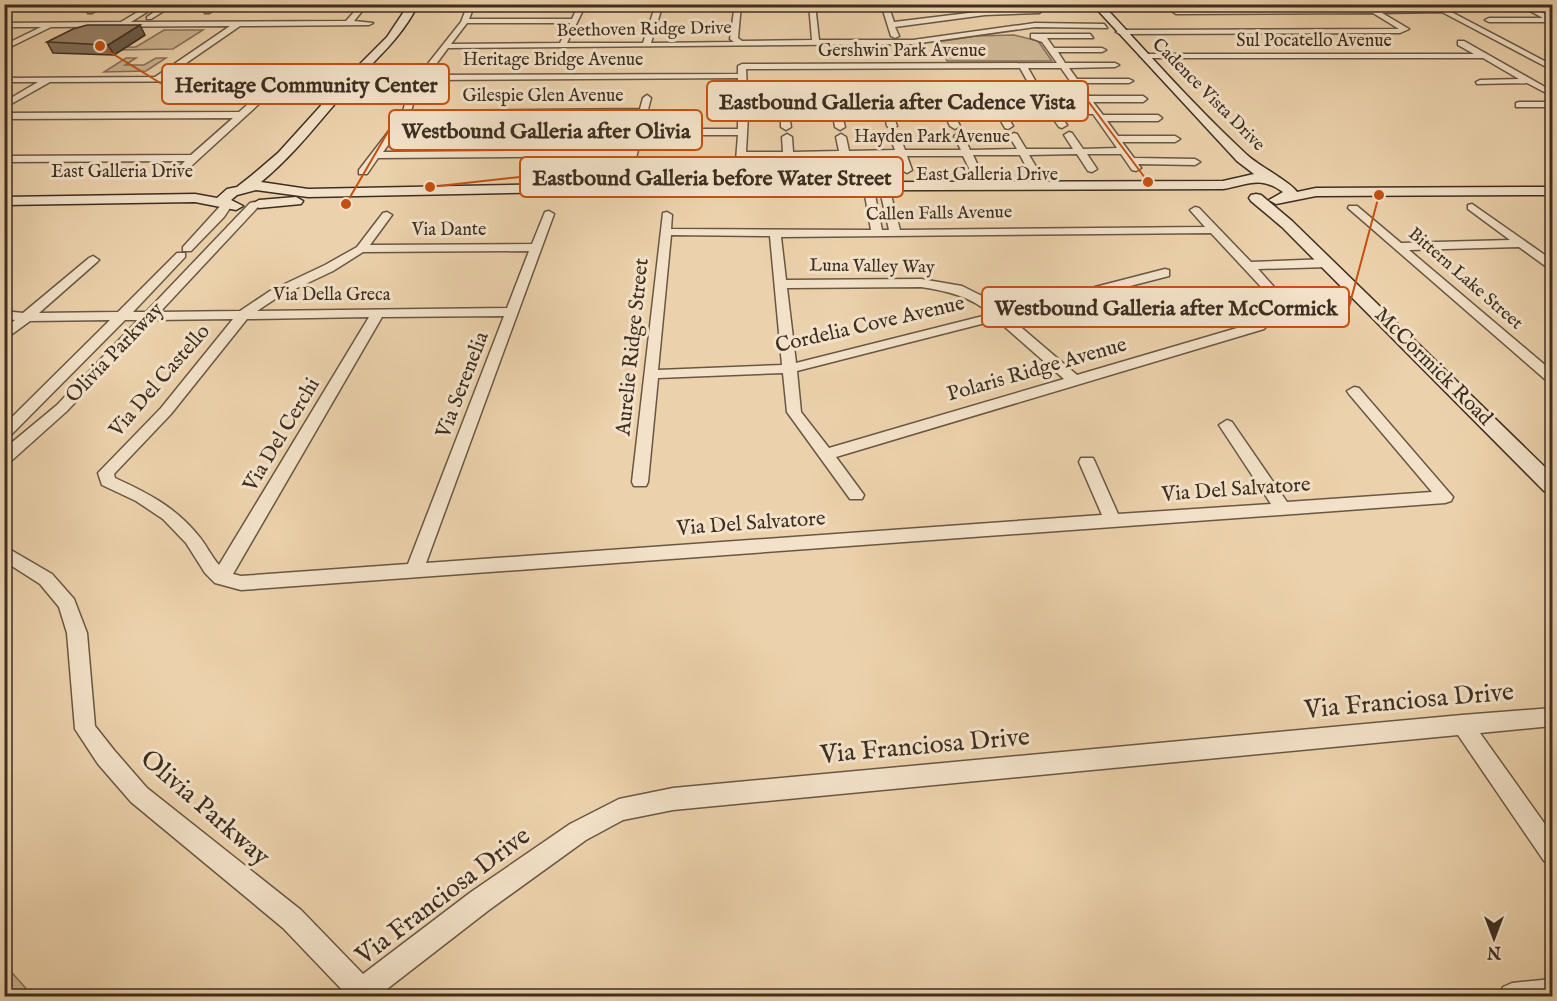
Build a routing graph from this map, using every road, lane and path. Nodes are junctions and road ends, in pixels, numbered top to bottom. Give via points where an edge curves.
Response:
1 (104, 4) edge
2 (157, 4) edge
3 (172, 4) edge
4 (220, 4) edge
5 (365, 4) edge
6 (414, 4) edge
7 (472, 4) edge
8 (583, 4) edge
9 (660, 4) edge
10 (738, 4) edge
11 (812, 4) edge
12 (884, 4) edge
13 (1085, 4) edge
14 (1096, 4) edge
15 (1249, 4) edge
16 (1363, 4) edge
17 (1432, 4) edge
18 (1520, 4) edge
19 (1036, 8) edge
20 (1257, 10) junction
21 (1373, 10) junction
22 (1444, 10) junction
23 (90, 12) dead end
24 (207, 12) dead end
25 (1048, 20) dead end
26 (1489, 20) dead end
27 (1552, 20) edge
28 (464, 21) junction
29 (575, 21) junction
30 (348, 23) junction
31 (369, 23) dead end
32 (123, 24) junction
33 (138, 24) junction
34 (238, 24) junction
35 (4, 25) edge
36 (51, 25) junction
37 (891, 25) junction
38 (1115, 30) junction
39 (1198, 32) junction
40 (1090, 36) dead end
41 (816, 42) junction
42 (898, 42) junction
43 (1506, 43) junction
44 (742, 44) junction
45 (445, 46) junction
46 (562, 46) junction
47 (646, 46) junction
48 (4, 48) edge
49 (1052, 50) junction
50 (1102, 50) dead end
51 (1144, 56) junction
52 (1484, 56) junction
53 (1022, 65) junction
54 (1062, 65) junction
55 (1114, 65) dead end
56 (1552, 68) edge
57 (742, 71) junction
58 (420, 77) junction
59 (158, 78) junction
60 (282, 78) junction
61 (4, 80) edge
62 (49, 80) junction
63 (1074, 81) junction
64 (1129, 81) dead end
65 (1529, 81) junction
66 (1032, 82) dead end
67 (1480, 82) dead end
68 (990, 91) dead end
69 (1040, 91) dead end
70 (783, 92) dead end
71 (832, 92) dead end
72 (883, 92) dead end
73 (940, 92) dead end
74 (1552, 94) edge
75 (335, 97) junction
76 (647, 98) dead end
77 (1086, 99) junction
78 (1143, 99) dead end
79 (1519, 105) dead end
80 (1552, 105) edge
81 (4, 106) edge
82 (1000, 111) junction
83 (1053, 111) junction
84 (643, 112) junction
85 (889, 112) junction
86 (949, 112) junction
87 (744, 113) junction
88 (785, 113) junction
89 (837, 113) junction
90 (406, 114) junction
91 (1098, 114) junction
92 (240, 115) junction
93 (4, 116) edge
94 (1158, 118) dead end
95 (1187, 118) dead end
96 (1062, 125) dead end
97 (1008, 126) dead end
98 (638, 132) junction
99 (742, 132) junction
100 (1069, 135) dead end
101 (1014, 136) dead end
102 (1115, 139) junction
103 (1176, 139) dead end
104 (1023, 152) junction
105 (1080, 152) junction
106 (1124, 152) junction
107 (632, 153) junction
108 (901, 153) junction
109 (967, 153) junction
110 (741, 154) junction
111 (788, 154) junction
112 (844, 154) junction
113 (376, 155) junction
114 (193, 158) junction
115 (4, 159) edge
116 (1227, 160) dead end
117 (1195, 162) dead end
118 (184, 167) dead end
119 (1092, 169) dead end
120 (907, 170) dead end
121 (975, 170) dead end
122 (1034, 170) dead end
123 (789, 171) dead end
124 (848, 171) dead end
125 (363, 172) dead end
126 (627, 173) dead end
127 (740, 173) dead end
128 (1239, 181) junction
129 (1275, 182) junction
130 (1552, 184) edge
131 (271, 188) junction
132 (241, 189) junction
133 (1552, 191) edge
134 (4, 192) edge
135 (870, 195) junction
136 (886, 195) junction
137 (1252, 196) junction
138 (1287, 197) junction
139 (4, 201) edge
140 (226, 204) junction
141 (256, 204) junction
142 (1472, 207) dead end
143 (1353, 208) dead end
144 (1195, 210) dead end
145 (549, 213) dead end
146 (387, 215) dead end
147 (667, 215) dead end
148 (1287, 224) junction
149 (1214, 230) junction
150 (665, 232) junction
151 (895, 232) junction
152 (878, 233) junction
153 (775, 234) junction
154 (197, 238) junction
155 (1523, 243) junction
156 (537, 247) junction
157 (1399, 247) junction
158 (361, 249) junction
159 (1240, 256) junction
160 (1323, 259) junction
161 (93, 260) dead end
162 (1552, 265) edge
163 (1249, 266) junction
164 (169, 268) junction
165 (1165, 273) dead end
166 (780, 284) junction
167 (513, 312) junction
168 (378, 313) junction
169 (244, 314) junction
170 (4, 315) edge
171 (150, 315) junction
172 (1001, 315) junction
173 (123, 316) junction
174 (26, 317) junction
175 (4, 336) edge
176 (789, 369) junction
177 (651, 374) junction
178 (1552, 378) edge
179 (1075, 381) junction
180 (1354, 391) dead end
181 (1227, 425) dead end
182 (4, 435) edge
183 (29, 438) junction
184 (827, 454) junction
185 (4, 458) edge
186 (1087, 462) dead end
187 (640, 483) dead end
188 (1552, 486) edge
189 (856, 495) dead end
190 (1283, 509) junction
191 (1113, 521) junction
192 (8, 558) edge
193 (414, 571) junction
194 (221, 578) junction
195 (1552, 717) edge
196 (1462, 724) junction
197 (1552, 853) edge
198 (1552, 992) edge
199 (363, 994) edge
200 (1512, 996) edge

1 - 23 street
2 - 32 street
3 - 33 street
4 - 24 street
5 - 30 street
6 - 75 main road via 398,31
7 - 28 street
8 - 29 street
9 - 47 street
10 - 44 street via 734,39
11 - 41 street
12 - 37 street
13 - 38 main road, Cadence Vista Drive
14 - 38 main road, Cadence Vista Drive
15 - 20 street
16 - 21 street
17 - 22 street
18 - 27 street
19 - 25 street
19 - 37 street via 962,13
20 - 21 street
20 - 39 street via 1176,12
21 - 22 street
21 - 39 street, Beethoven Ridge Drive via 1405,29
22 - 43 street
26 - 27 street
28 - 29 street
28 - 45 street
29 - 46 street
30 - 31 street
30 - 34 street
32 - 33 street
32 - 36 street
33 - 34 street
34 - 59 street
35 - 36 street
36 - 48 street
37 - 42 street
38 - 39 street, Beethoven Ridge Drive
38 - 42 street, Beethoven Ridge Drive via 1022,27
38 - 51 main road, Cadence Vista Drive
38 - 95 main road, Cadence Vista Drive
40 - 49 street via 1034,36
41 - 42 street, Beethoven Ridge Drive
41 - 44 street, Beethoven Ridge Drive
43 - 52 street via 1461,44
43 - 56 street
44 - 47 street, Beethoven Ridge Drive
44 - 57 street
45 - 46 street, Beethoven Ridge Drive
45 - 58 street
46 - 47 street, Beethoven Ridge Drive
49 - 50 street
49 - 54 street
51 - 52 street, Sul Pocatello Avenue
51 - 129 main road, Cadence Vista Drive via 1242,158
52 - 65 street
53 - 54 street, Gershwin Park Avenue
53 - 57 street, Gershwin Park Avenue via 977,70 829,66
53 - 66 street
54 - 55 street, Gershwin Park Avenue
54 - 63 street
57 - 58 street, Heritage Bridge Avenue
57 - 87 street
58 - 60 street, Heritage Bridge Avenue, bridge
58 - 90 street
59 - 60 street, Heritage Bridge Avenue
59 - 62 street, Heritage Bridge Avenue
60 - 92 street
61 - 62 street, Heritage Bridge Avenue
62 - 81 street
63 - 64 street
63 - 77 street
65 - 67 street
65 - 74 street
68 - 82 street
69 - 83 street
70 - 88 street
71 - 89 street
72 - 85 street
73 - 86 street
75 - 131 main road via 323,126
75 - 132 main road via 263,175
76 - 84 street
77 - 78 street
77 - 91 street
79 - 80 street
82 - 83 street
82 - 86 street
82 - 97 street
83 - 91 street
83 - 96 street
84 - 90 street, Gilespie Glen Avenue
84 - 98 street
85 - 86 street
85 - 89 street
85 - 108 street
86 - 109 street
87 - 88 street
87 - 99 street
88 - 89 street
88 - 111 street
89 - 112 street
90 - 113 street
91 - 94 street
91 - 102 street
92 - 93 street
92 - 114 street
98 - 99 street
98 - 107 street
99 - 110 street
100 - 105 street
101 - 104 street
102 - 103 street
102 - 106 street
104 - 105 street, Hayden Park Avenue
104 - 109 street, Hayden Park Avenue
104 - 122 street
105 - 106 street, Hayden Park Avenue
105 - 119 street
106 - 117 street via 1133,165
107 - 113 street
107 - 126 street
108 - 109 street, Hayden Park Avenue
108 - 112 street, Hayden Park Avenue
108 - 120 street
109 - 121 street
110 - 111 street, Hayden Park Avenue
110 - 127 street
111 - 112 street, Hayden Park Avenue
111 - 123 street
112 - 124 street
113 - 125 street
114 - 115 street
114 - 118 street
116 - 128 main road, Cadence Vista Drive via 1240,172
128 - 129 main road, East Galleria Drive via 1257,178
128 - 131 main road, East Galleria Drive via 1223,185 617,187 308,193
128 - 137 main road, Cadence Vista Drive via 1237,188
129 - 130 main road via 1316,186
129 - 138 main road via 1290,191
131 - 132 main road, East Galleria Drive
131 - 141 main road via 273,195
132 - 134 main road, East Galleria Drive
132 - 140 main road via 227,195
133 - 138 main road via 1324,192
135 - 136 main road, East Galleria Drive
135 - 141 main road, East Galleria Drive via 310,200
135 - 152 street
136 - 137 main road, East Galleria Drive via 1225,192
136 - 151 street
137 - 138 main road, East Galleria Drive via 1273,200
137 - 148 main road, McCormick Road
138 - 148 main road via 1281,209
139 - 140 main road, East Galleria Drive via 195,198
140 - 141 main road, East Galleria Drive
140 - 154 street, Olivia Parkway
141 - 171 street, Olivia Parkway
142 - 155 street
143 - 157 street, Bittern Lake Street
144 - 149 street
145 - 156 street, Via Serenelia
146 - 158 street
147 - 150 street, Aurelie Ridge Street
148 - 160 main road, McCormick Road
149 - 151 street, Callen Falls Avenue
149 - 159 street
150 - 153 street, Callen Falls Avenue
150 - 177 street, Aurelie Ridge Street
151 - 152 street, Callen Falls Avenue
152 - 153 street, Callen Falls Avenue
153 - 166 street
154 - 164 street, Olivia Parkway
154 - 164 street, Olivia Parkway via 172,251 167,257
155 - 157 street
155 - 162 street
156 - 158 street, Via Dante
156 - 167 street, Via Serenelia
157 - 178 street, Bittern Lake Street
158 - 169 street, Via Del Castello
159 - 160 street
159 - 163 street
160 - 163 street
160 - 188 main road, McCormick Road
161 - 174 street
163 - 179 street, Polaris Ridge Avenue via 1274,297 1276,307 1272,317 1259,326
164 - 173 street, Olivia Parkway
165 - 172 street, Cordelia Cove Avenue
166 - 172 street, Luna Valley Way via 939,285 970,294
166 - 176 street
167 - 168 street, Via Della Greca
167 - 193 street, Via Serenelia
168 - 169 street, Via Della Greca
168 - 194 street, Via Del Cerchi
169 - 171 street, Via Della Greca
169 - 194 street, Via Del Castello via 166,411 106,473 108,481 142,496 169,515
170 - 174 street, Via Della Greca
171 - 173 street, Via Della Greca
171 - 183 street, Olivia Parkway via 63,408
172 - 176 street, Cordelia Cove Avenue
172 - 179 street, Luna Valley Way
173 - 174 street, Via Della Greca
173 - 182 street, Olivia Parkway
174 - 175 street
176 - 177 street, Cordelia Cove Avenue
176 - 184 street via 794,412
177 - 187 street, Aurelie Ridge Street
179 - 184 street, Polaris Ridge Avenue
180 - 190 street, Via Del Salvatore via 1445,497
181 - 190 street
182 - 183 street
183 - 185 street, Olivia Parkway
184 - 189 street
186 - 191 street
190 - 191 street, Via Del Salvatore
191 - 193 street, Via Del Salvatore
192 - 199 street, Olivia Parkway via 46,579 67,604 77,633 86,729 106,757 138,795 292,919
193 - 194 street, Via Del Salvatore via 242,583
195 - 196 street, Via Franciosa Drive
196 - 197 street
196 - 199 street, Via Franciosa Drive via 673,799 619,810 578,832 480,901
198 - 200 street

